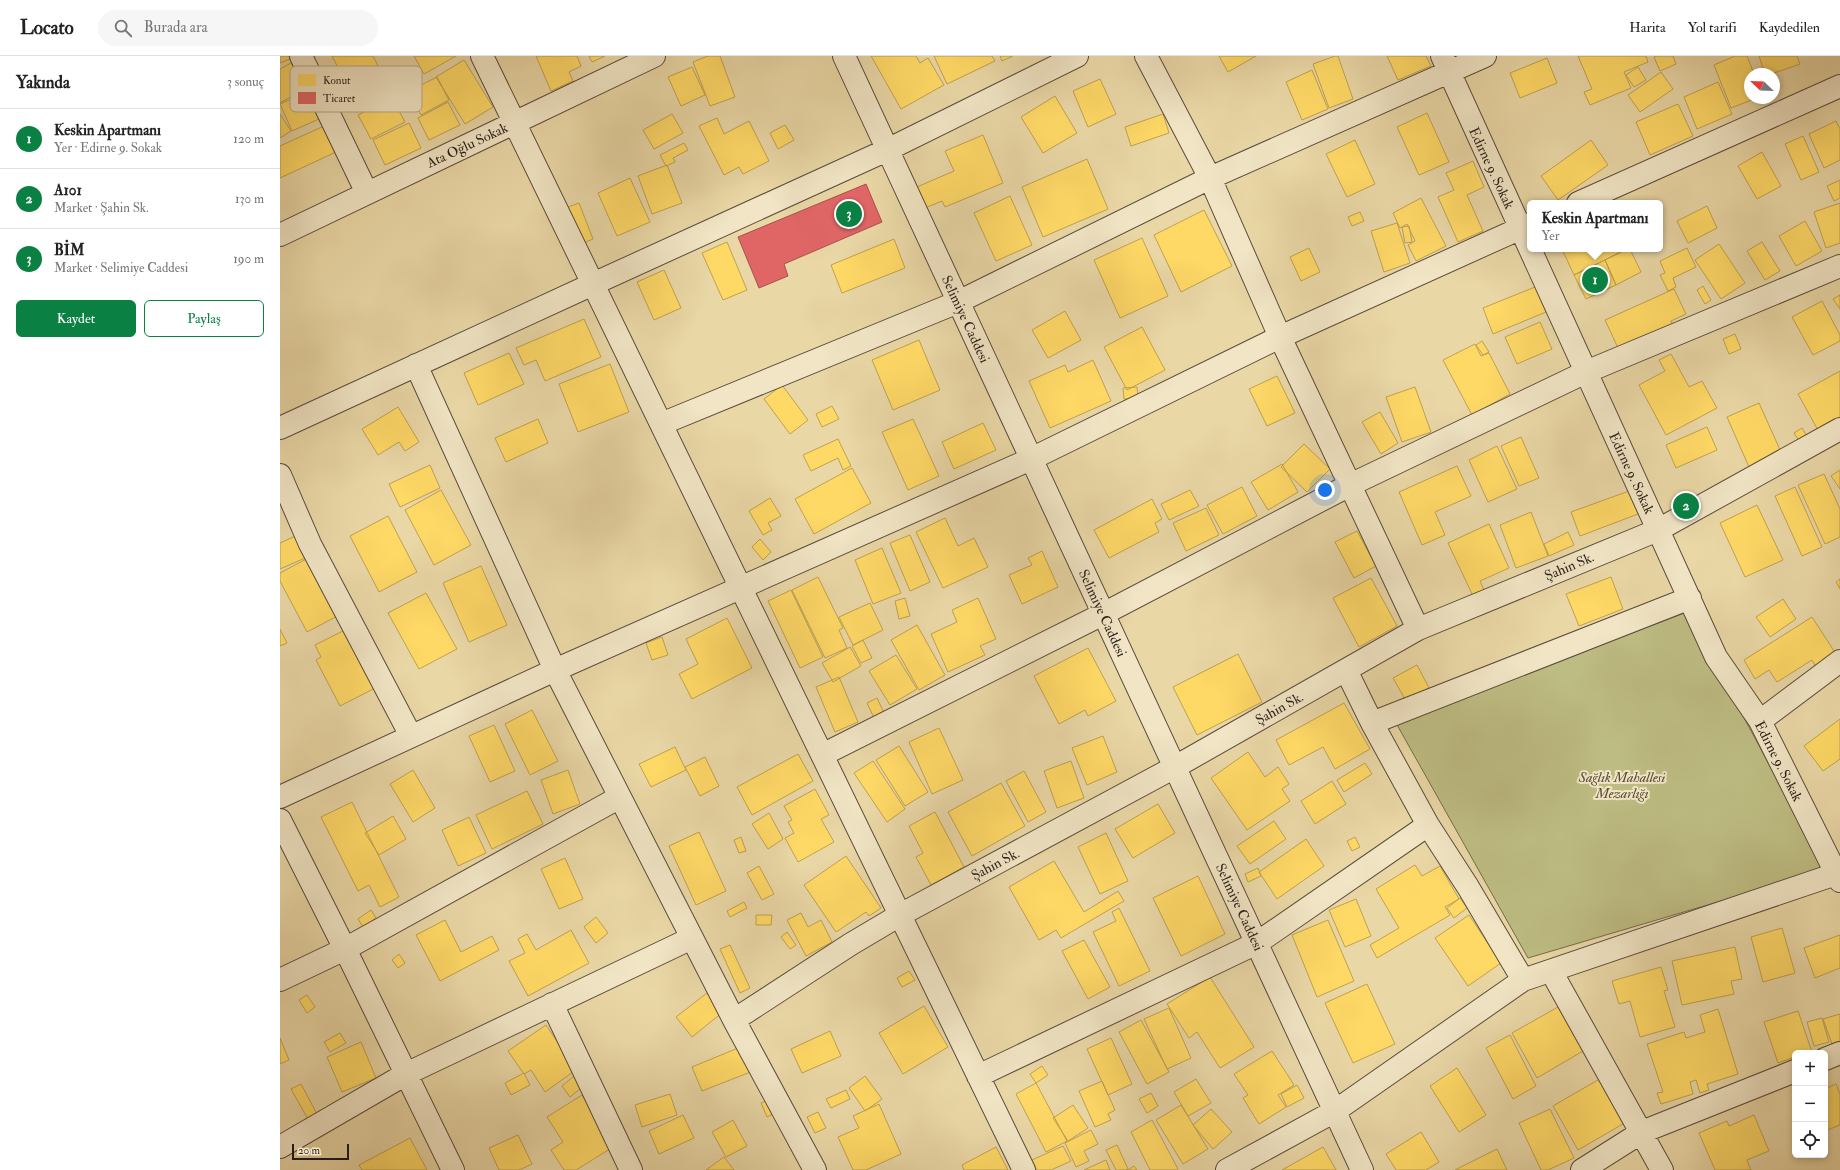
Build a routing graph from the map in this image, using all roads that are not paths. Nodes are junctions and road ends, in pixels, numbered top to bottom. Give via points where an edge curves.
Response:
1 (301, 56) edge
2 (482, 56) edge
3 (654, 56) edge
4 (844, 56) edge
5 (1077, 56) edge
6 (1146, 56) edge
7 (1485, 56) edge
8 (1446, 65) edge
9 (306, 66) edge
10 (1840, 86) edge
11 (328, 112) edge
12 (514, 122) junction
13 (887, 150) junction
14 (1210, 178) junction
15 (367, 192) junction
16 (1585, 200) edge
17 (1525, 226) edge
18 (280, 235) edge
19 (1536, 252) edge
20 (1840, 266) edge
21 (593, 284) junction
22 (958, 302) junction
23 (1280, 337) junction
24 (416, 365) junction
25 (1586, 372) junction
26 (661, 424) junction
27 (280, 428) edge
28 (1840, 429) edge
29 (1031, 459) junction
30 (280, 475) edge
31 (1350, 485) junction
32 (1658, 530) junction
33 (740, 587) junction
34 (1690, 598) junction
35 (1103, 614) junction
36 (1418, 629) junction
37 (1840, 661) edge
38 (555, 670) junction
39 (1346, 670) junction
40 (1760, 721) junction
41 (1372, 723) junction
42 (411, 736) junction
43 (822, 755) junction
44 (1174, 767) junction
45 (620, 796) junction
46 (280, 798) edge
47 (280, 820) edge
48 (1428, 825) junction
49 (1839, 876) edge
50 (900, 915) junction
51 (692, 938) junction
52 (1257, 943) junction
53 (345, 949) junction
54 (1551, 971) junction
55 (280, 980) edge
56 (1523, 980) junction
57 (552, 1004) junction
58 (734, 1020) junction
59 (1840, 1053) edge
60 (1828, 1058) edge
61 (1792, 1072) edge
62 (406, 1074) junction
63 (978, 1076) junction
64 (1335, 1111) junction
65 (1642, 1132) junction
66 (280, 1146) edge
67 (453, 1170) edge
68 (631, 1170) edge
69 (814, 1170) edge
70 (1024, 1170) edge
71 (1227, 1170) edge
72 (1362, 1170) edge
73 (1582, 1170) edge
74 (1662, 1170) edge

1 - 9 street
2 - 12 street
3 - 12 street, Ata Oğlu Sokak
4 - 13 street, Selimiye Caddesi
5 - 13 street
6 - 14 street
7 - 8 street
8 - 14 street
8 - 17 street, Edirne 9. Sokak
10 - 16 street
11 - 15 street
12 - 15 street, Ata Oğlu Sokak
12 - 21 street
13 - 21 street
13 - 22 street, Selimiye Caddesi
14 - 22 street
14 - 23 street
15 - 18 street, Ata Oğlu Sokak
17 - 23 street
19 - 25 street, Edirne 9. Sokak
20 - 25 street
21 - 24 street
21 - 26 street
22 - 26 street
22 - 29 street, Selimiye Caddesi
23 - 29 street
23 - 31 street
24 - 27 street
24 - 38 street
25 - 31 street
25 - 32 street, Edirne 9. Sokak
26 - 33 street
28 - 32 street, Şahin Sk.
29 - 33 street
29 - 35 street, Selimiye Caddesi
30 - 42 street via 310,544
31 - 35 street
31 - 36 street
32 - 34 street, Edirne 9. Sokak
32 - 36 street, Şahin Sk.
33 - 38 street
33 - 43 street
34 - 40 street, Edirne 9. Sokak via 1716,657
34 - 41 street
35 - 43 street
35 - 44 street, Selimiye Caddesi
36 - 39 street, Şahin Sk.
37 - 40 street
38 - 42 street
38 - 45 street
39 - 41 street
39 - 44 street, Şahin Sk.
40 - 49 street, Edirne 9. Sokak
41 - 48 street
42 - 46 street
43 - 50 street
44 - 50 street, Şahin Sk.
44 - 52 street, Selimiye Caddesi
45 - 51 street
45 - 53 street
47 - 53 street
48 - 52 street
48 - 56 street
49 - 54 street
50 - 58 street, Şahin Sk.
50 - 63 street
51 - 57 street
51 - 58 street
52 - 63 street
52 - 64 street, Selimiye Caddesi
53 - 55 street
53 - 62 street
54 - 56 street
54 - 65 street
56 - 64 street
57 - 62 street
57 - 68 street
58 - 69 street
59 - 60 street
61 - 65 street
62 - 66 street
62 - 67 street
63 - 70 street
64 - 71 street
64 - 72 street, Selimiye Caddesi
65 - 73 street
65 - 74 street

